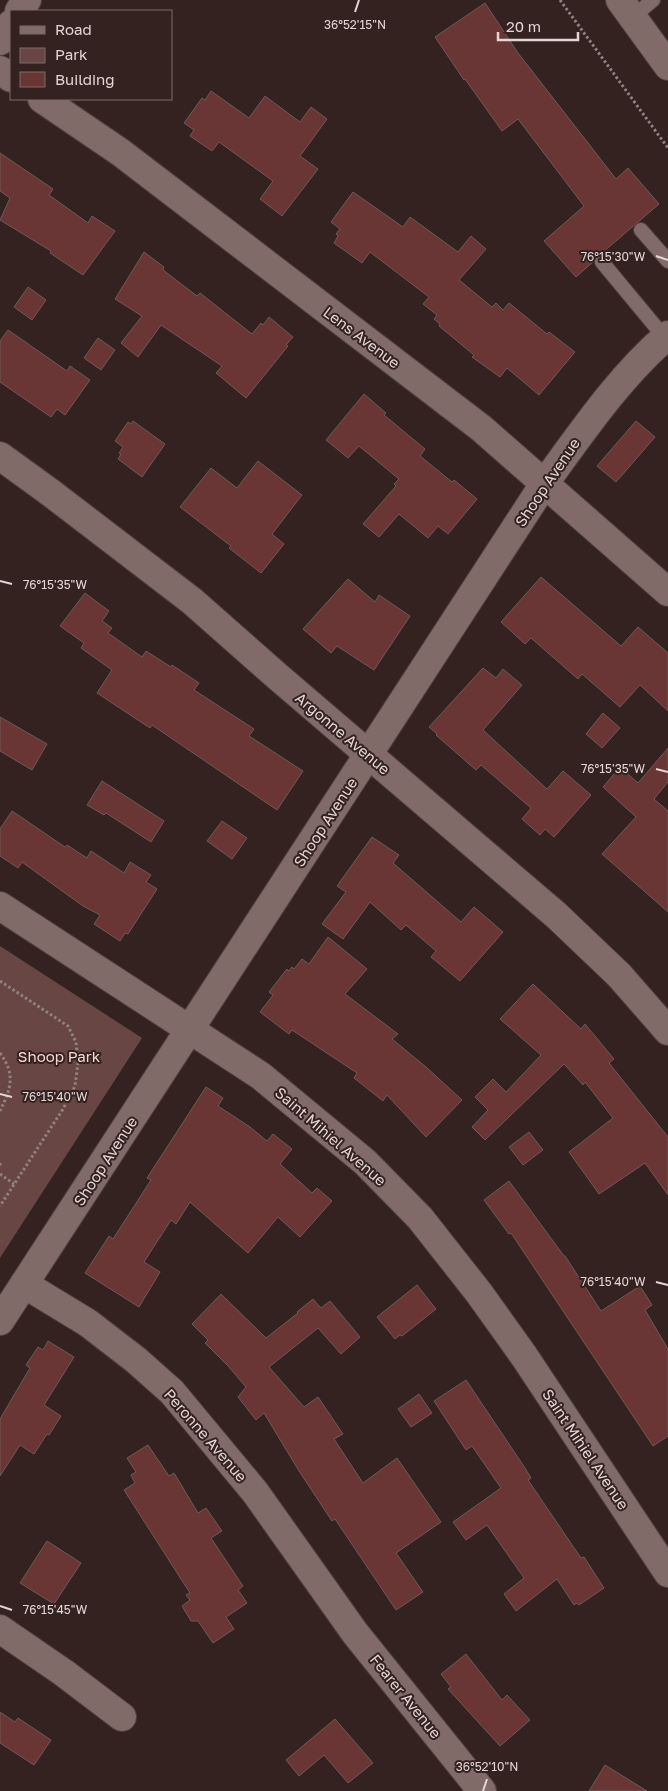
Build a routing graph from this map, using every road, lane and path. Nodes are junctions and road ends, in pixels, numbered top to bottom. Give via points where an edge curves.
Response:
1 (560, 0) edge
2 (653, 0) edge
3 (626, 9) edge
4 (10, 26) edge
5 (0, 41) edge
6 (668, 66) edge
7 (43, 100) edge
8 (668, 148) edge
9 (641, 230) dead end
10 (668, 261) edge
11 (602, 262) dead end
12 (666, 336) edge
13 (0, 456) edge
14 (544, 484) junction
15 (668, 592) edge
16 (369, 754) junction
17 (0, 906) edge
18 (0, 981) edge
19 (190, 1030) junction
20 (668, 1031) edge
21 (0, 1053) edge
22 (0, 1111) edge
23 (0, 1174) edge
24 (14, 1184) junction
25 (0, 1206) edge
26 (24, 1284) junction
27 (0, 1321) edge
28 (668, 1573) edge
29 (349, 1625) joint
30 (0, 1629) edge
31 (122, 1717) dead end
32 (482, 1791) edge

1 - 8 path
2 - 3 lane
3 - 6 street
4 - 5 street
7 - 14 street, Lens Avenue via 120,152 482,428
9 - 10 lane
11 - 12 lane
12 - 14 street, Shoop Avenue via 600,407
13 - 16 street, Argonne Avenue via 192,601
14 - 15 street, Lens Avenue
14 - 16 street, Shoop Avenue
16 - 19 street, Shoop Avenue
16 - 20 street, Argonne Avenue via 556,915 619,975
17 - 19 street, Saint Mihiel Avenue
18 - 24 path via 68,1026 76,1042 78,1063 71,1094
19 - 26 street, Shoop Avenue
19 - 28 street, Saint Mihiel Avenue via 261,1076 318,1122 365,1162 420,1218 524,1356
21 - 22 path via 7,1063 12,1082
23 - 24 path
24 - 25 path
26 - 27 street, Shoop Avenue
26 - 29 street, Peronne Avenue via 88,1323 172,1392 255,1492
29 - 32 street, Fearer Avenue
30 - 31 street

